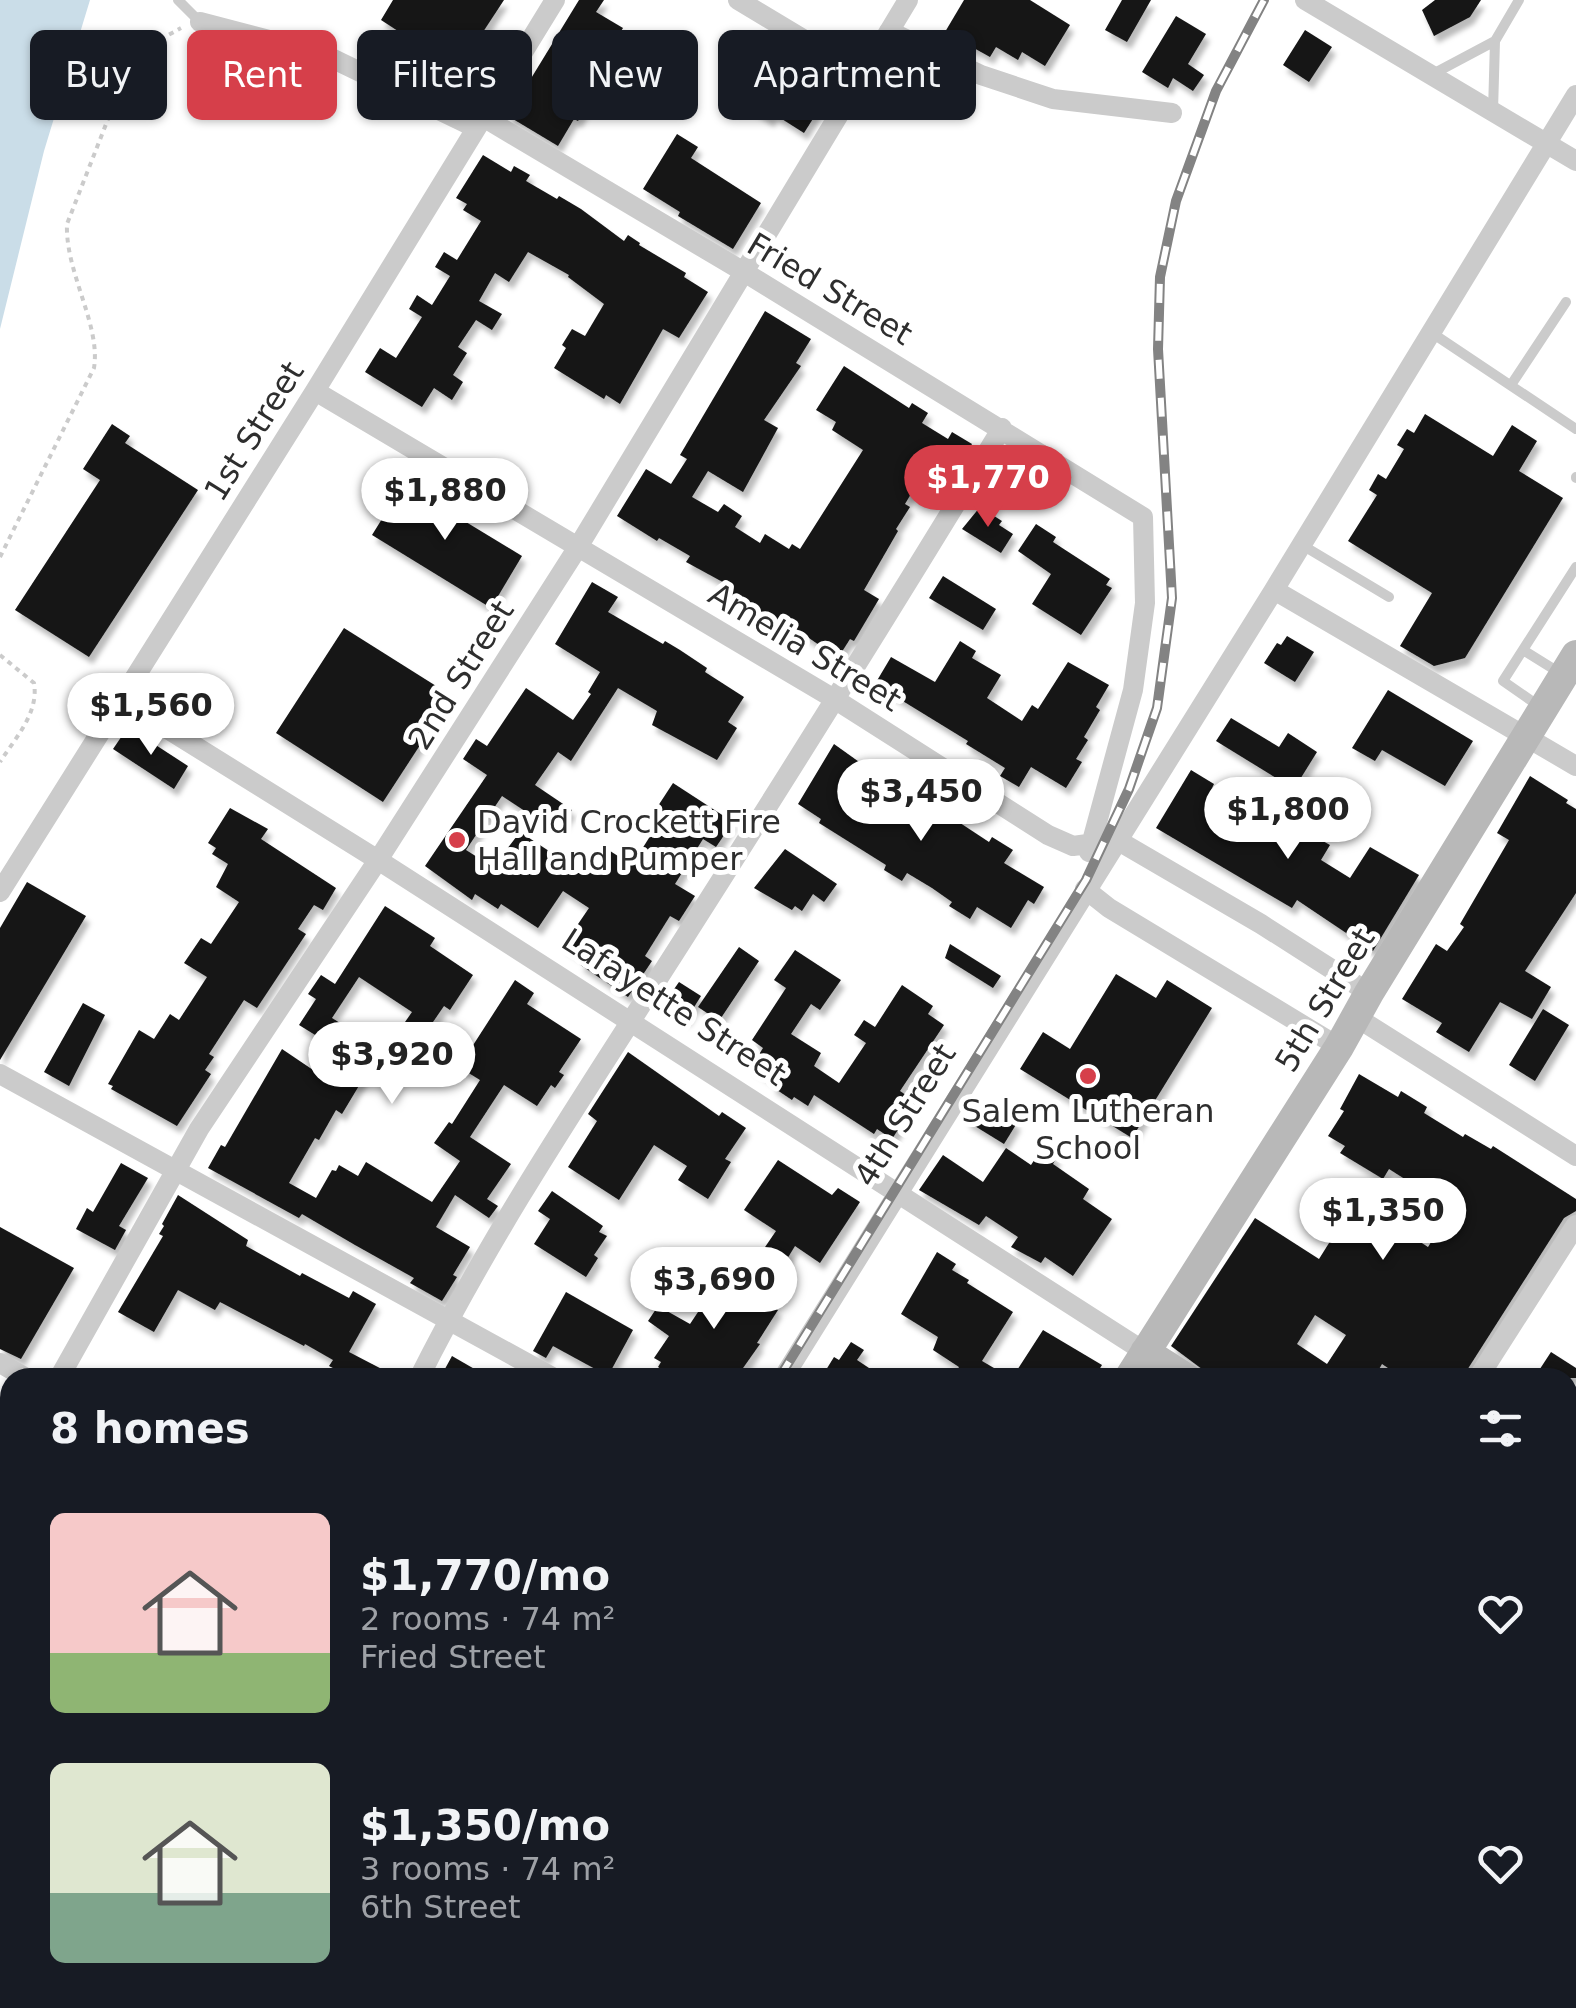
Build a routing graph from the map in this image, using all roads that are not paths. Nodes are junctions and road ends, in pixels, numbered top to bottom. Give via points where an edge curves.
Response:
1 (178, 0) edge
2 (555, 0) edge
3 (738, 0) edge
4 (908, 0) edge
5 (1305, 0) edge
6 (1519, 0) edge
7 (200, 22) joint
8 (789, 30) edge
9 (890, 30) edge
10 (1495, 41) junction
11 (976, 72) edge
12 (1431, 75) junction
13 (1576, 95) edge
14 (1492, 112) junction
15 (1172, 113) dead end
16 (835, 120) edge
17 (479, 123) junction
18 (1546, 144) junction
19 (1576, 160) edge
20 (744, 272) junction
21 (1566, 302) dead end
22 (1431, 332) junction
23 (1511, 385) junction
24 (315, 391) junction
25 (1002, 428) junction
26 (1576, 428) edge
27 (1302, 545) junction
28 (578, 547) junction
29 (1576, 566) edge
30 (1274, 590) junction
31 (1389, 597) dead end
32 (1523, 650) junction
33 (1570, 666) edge
34 (122, 700) junction
35 (836, 700) junction
36 (1544, 709) junction
37 (1527, 736) junction
38 (1576, 766) edge
39 (1117, 840) junction
40 (1090, 842) junction
41 (378, 860) junction
42 (1086, 888) junction
43 (0, 892) edge
44 (1362, 1005) junction
45 (631, 1021) junction
46 (1339, 1048) junction
47 (0, 1074) edge
48 (1576, 1156) edge
49 (176, 1170) junction
50 (898, 1193) junction
51 (1576, 1225) edge
52 (448, 1318) junction
53 (1137, 1365) edge
54 (65, 1368) edge
55 (423, 1368) edge
56 (536, 1368) edge
57 (789, 1368) edge
58 (1484, 1368) edge

1 - 7 lane
2 - 17 street, 1st Street
3 - 8 street
4 - 9 street, 2nd Street
5 - 12 street
6 - 10 lane
7 - 17 street, Fried Street via 323,54
10 - 12 lane
10 - 14 lane
11 - 15 street via 1053,99
12 - 14 street
13 - 18 street, 4th Street
14 - 18 street
16 - 20 street, 2nd Street
17 - 20 street, Fried Street
17 - 24 street, 1st Street
18 - 19 street
18 - 22 street, 4th Street
20 - 25 street, Fried Street
20 - 28 street, 2nd Street
21 - 23 lane
22 - 23 lane
22 - 27 street, 4th Street
23 - 26 lane
24 - 28 street, Amelia Street
24 - 34 street, 1st Street
25 - 35 street
25 - 40 street, Fried Street via 1143,517 1145,603 1133,690
27 - 30 street, 4th Street
27 - 31 lane
28 - 35 street, Amelia Street
28 - 41 street, 2nd Street
29 - 32 lane
30 - 37 street
30 - 39 street, 4th Street
32 - 33 lane
32 - 36 lane via 1503,681
33 - 36 main road, 5th Street
34 - 41 street, Lafayette Street
34 - 43 street, 1st Street
35 - 40 street, Amelia Street via 1048,835 1073,846
35 - 45 street
36 - 37 main road, 5th Street
37 - 38 street
37 - 44 main road, 5th Street
39 - 40 street, Amelia Street
39 - 42 street, 4th Street
39 - 44 street via 1260,924
40 - 42 street
41 - 45 street, Lafayette Street
41 - 49 street, 2nd Street
42 - 46 street
42 - 50 street, 4th Street
44 - 46 main road, 5th Street
44 - 48 street
45 - 50 street, Lafayette Street
45 - 52 street
46 - 53 main road, 5th Street
47 - 49 street
49 - 52 street
49 - 54 street, 2nd Street
50 - 53 street, Lafayette Street
50 - 57 street, 4th Street
51 - 58 street
52 - 55 street
52 - 56 street

